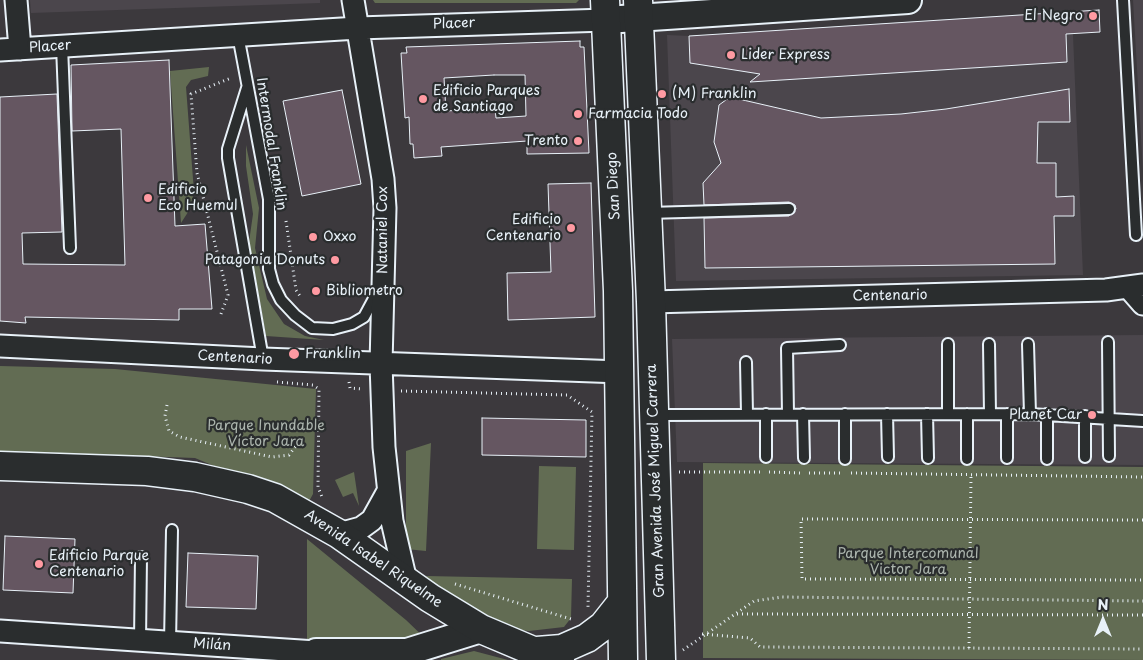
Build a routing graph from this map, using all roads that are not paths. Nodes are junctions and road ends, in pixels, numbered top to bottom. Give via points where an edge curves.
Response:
1 (16, 0) edge
2 (353, 0) edge
3 (908, 0) edge
4 (1123, 0) edge
5 (638, 9) edge
6 (605, 10) edge
7 (358, 28) junction
8 (238, 35) junction
9 (62, 46) junction
10 (10, 50) edge
11 (248, 85) junction
12 (789, 209) dead end
13 (647, 213) junction
14 (1136, 235) dead end
15 (70, 248) dead end
16 (383, 284) junction
17 (1136, 287) edge
18 (651, 302) junction
19 (1143, 304) edge
20 (1108, 342) dead end
21 (948, 344) dead end
22 (989, 344) dead end
23 (1028, 344) dead end
24 (840, 345) dead end
25 (0, 346) edge
26 (263, 359) junction
27 (746, 362) dead end
28 (381, 364) junction
29 (621, 372) junction
30 (746, 414) junction
31 (766, 414) junction
32 (788, 414) junction
33 (803, 414) junction
34 (845, 414) junction
35 (887, 414) junction
36 (928, 414) junction
37 (948, 414) junction
38 (967, 414) junction
39 (990, 414) junction
40 (1007, 414) junction
41 (1030, 414) junction
42 (1047, 414) junction
43 (654, 415) junction
44 (1085, 416) junction
45 (1109, 417) junction
46 (1143, 421) edge
47 (1109, 456) dead end
48 (766, 457) dead end
49 (888, 457) dead end
50 (1085, 457) dead end
51 (804, 458) dead end
52 (845, 458) dead end
53 (928, 458) dead end
54 (1007, 458) dead end
55 (968, 459) dead end
56 (1047, 459) dead end
57 (0, 466) edge
58 (388, 492) junction
59 (172, 530) dead end
60 (338, 534) junction
61 (140, 557) dead end
62 (406, 581) junction
63 (622, 602) junction
64 (481, 629) junction
65 (0, 631) edge
66 (140, 641) junction
67 (170, 643) junction
68 (533, 651) junction
69 (423, 655) edge
70 (316, 656) edge
71 (661, 656) edge
72 (391, 657) edge
73 (560, 660) edge
74 (623, 660) edge

1 - 10 street
2 - 7 street, Nataniel Cox
3 - 5 street, Placer
4 - 14 lane
5 - 6 street, Placer
5 - 13 main road
6 - 7 street, Placer
6 - 29 main road, San Diego
7 - 8 street, Placer
7 - 16 street, Nataniel Cox via 383,178
8 - 9 street, Placer
8 - 11 lane, Intermodal Franklin
9 - 10 street, Placer
9 - 15 lane
11 - 16 lane, Intermodal Franklin via 269,205 270,269 273,284 282,300 312,328 333,329 364,317
11 - 26 lane via 228,158
12 - 13 lane
13 - 18 main road
16 - 28 street, Nataniel Cox
17 - 18 street, Centenario
17 - 19 street, Centenario
18 - 43 main road, Gran Avenida José Miguel Carrera
20 - 45 lane
21 - 37 lane
22 - 39 lane
23 - 41 lane
24 - 32 lane via 786,348
25 - 26 street, Centenario
26 - 28 street, Centenario
27 - 30 lane
28 - 29 street, Centenario
28 - 58 street, Nataniel Cox
29 - 63 main road
30 - 31 lane
30 - 43 lane
31 - 32 lane
31 - 48 lane
32 - 33 lane
33 - 34 lane
33 - 51 lane
34 - 35 lane
34 - 52 lane
35 - 36 lane
35 - 49 lane
36 - 37 lane
36 - 53 lane
37 - 38 lane
38 - 39 lane
38 - 55 lane
39 - 40 lane
40 - 41 lane
40 - 54 lane
41 - 42 lane
42 - 44 lane
42 - 56 lane
43 - 71 main road, Gran Avenida José Miguel Carrera
44 - 45 lane
44 - 50 lane
45 - 46 lane
45 - 47 lane
57 - 60 main road, Avenida Isabel Riquelme via 147,471 225,482 275,498
58 - 60 street via 372,520 361,528
58 - 62 street, Nataniel Cox
59 - 67 lane
60 - 62 main road, Avenida Isabel Riquelme
61 - 66 lane
62 - 64 main road, Avenida Isabel Riquelme
63 - 68 main road via 603,626 587,638 562,649
63 - 74 main road
64 - 68 main road, Avenida Isabel Riquelme
64 - 69 street, Milán
65 - 66 street, Milán
66 - 67 street, Milán
67 - 70 street, Milán
68 - 73 main road, Avenida Isabel Riquelme
69 - 72 street, Milán
70 - 72 street, Milán

